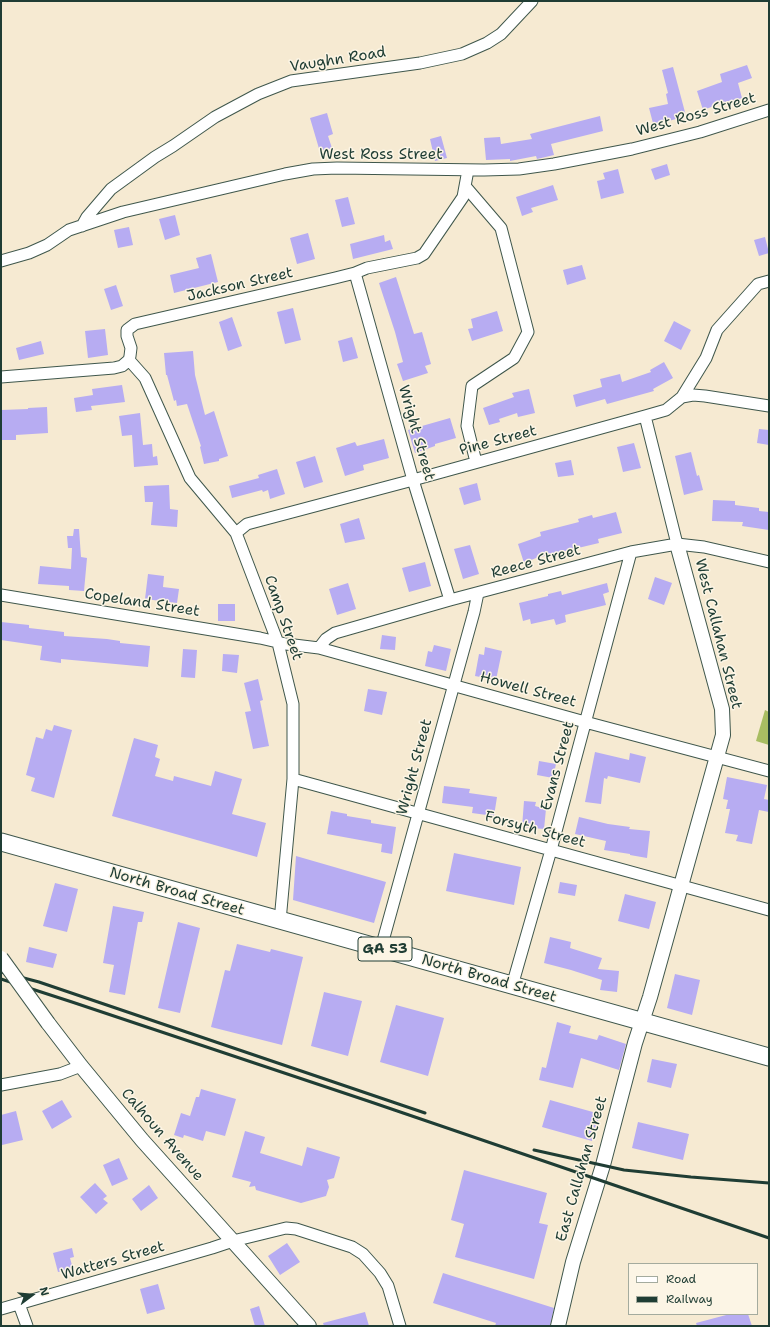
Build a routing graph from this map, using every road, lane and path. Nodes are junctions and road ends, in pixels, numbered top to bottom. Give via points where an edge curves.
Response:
1 (532, 1) edge
2 (769, 110) edge
3 (468, 170) junction
4 (465, 186) junction
5 (82, 226) junction
6 (1, 261) edge
7 (354, 273) junction
8 (769, 281) edge
9 (129, 360) junction
10 (1, 376) edge
11 (682, 397) junction
12 (769, 406) edge
13 (645, 416) junction
14 (476, 462) junction
15 (414, 480) junction
16 (236, 533) junction
17 (677, 544) junction
18 (631, 552) junction
19 (769, 562) edge
20 (478, 593) junction
21 (1, 594) edge
22 (450, 600) junction
23 (278, 643) junction
24 (319, 648) junction
25 (453, 686) junction
26 (585, 722) junction
27 (717, 757) junction
28 (769, 771) edge
29 (293, 779) junction
30 (418, 814) junction
31 (1, 842) edge
32 (551, 850) junction
33 (682, 886) junction
34 (769, 910) edge
35 (280, 921) junction
36 (381, 948) junction
37 (1, 958) edge
38 (512, 986) junction
39 (641, 1021) junction
40 (769, 1057) edge
41 (81, 1066) junction
42 (1, 1085) edge
43 (233, 1241) junction
44 (19, 1304) junction
45 (1, 1309) edge
46 (28, 1326) edge
47 (309, 1326) edge
48 (400, 1326) edge
49 (558, 1326) edge

1 - 5 street, Vaughn Road via 501,34 462,54 420,63 291,81 258,94 215,117 111,189
2 - 3 street, West Ross Street via 700,132 625,150 519,169
3 - 4 street, Jackson Street
3 - 5 street, West Ross Street via 313,169 123,212
4 - 7 street, Jackson Street via 462,197 424,254
4 - 14 street via 501,228 528,332 514,358 472,386 467,426
5 - 6 street, West Ross Street via 69,230 30,253
7 - 9 street, Jackson Street via 135,324 127,330 131,348
7 - 15 street, Wright Street
8 - 11 street, Pine Street via 758,284 717,330 706,358
9 - 10 street via 114,368
9 - 16 street, Camp Street via 144,378 190,478
11 - 12 street via 705,396
11 - 13 street, Pine Street via 666,410
13 - 14 street, Pine Street
13 - 17 street, West Callahan Street
14 - 15 street, Pine Street
15 - 16 street, Pine Street via 247,524
15 - 22 street, Wright Street
16 - 23 street, Camp Street
17 - 18 street, Reece Street
17 - 19 street, Reece Street via 704,547
17 - 27 street, West Callahan Street via 722,710 723,735
18 - 20 street, Reece Street
18 - 26 street, Evans Street
20 - 22 street, Reece Street
20 - 25 street, Wright Street
21 - 23 street, Copeland Street
22 - 24 street, Reece Street via 336,633 326,639
23 - 24 street, Howell Street
23 - 29 street, Camp Street via 293,704
24 - 25 street, Howell Street
25 - 26 street, Howell Street
25 - 30 street, Wright Street
26 - 27 street, Howell Street
26 - 32 street, Evans Street
27 - 28 street, Howell Street
27 - 33 street, West Callahan Street
29 - 30 street, Forsyth Street
29 - 35 street, Camp Street
30 - 32 street, Forsyth Street
30 - 36 street, Wright Street
31 - 35 main road, North Broad Street / GA 53
32 - 33 street, Forsyth Street
32 - 38 street, Evans Street
33 - 34 street, Forsyth Street
33 - 39 street, West Callahan Street
35 - 36 main road, North Broad Street / GA 53
36 - 38 main road, North Broad Street / GA 53
37 - 41 street, Calhoun Avenue, bridge
38 - 39 main road, North Broad Street / GA 53
39 - 40 main road, North Broad Street / GA 53
39 - 49 street, East Callahan Street via 603,1165 573,1262
41 - 42 street via 60,1074
41 - 43 street, Calhoun Avenue via 142,1140
43 - 44 street, Watters Street
43 - 47 street, Calhoun Avenue
43 - 48 street, Watters Street via 286,1228 352,1247 363,1254 388,1286
44 - 45 street, Watters Street
44 - 46 street

